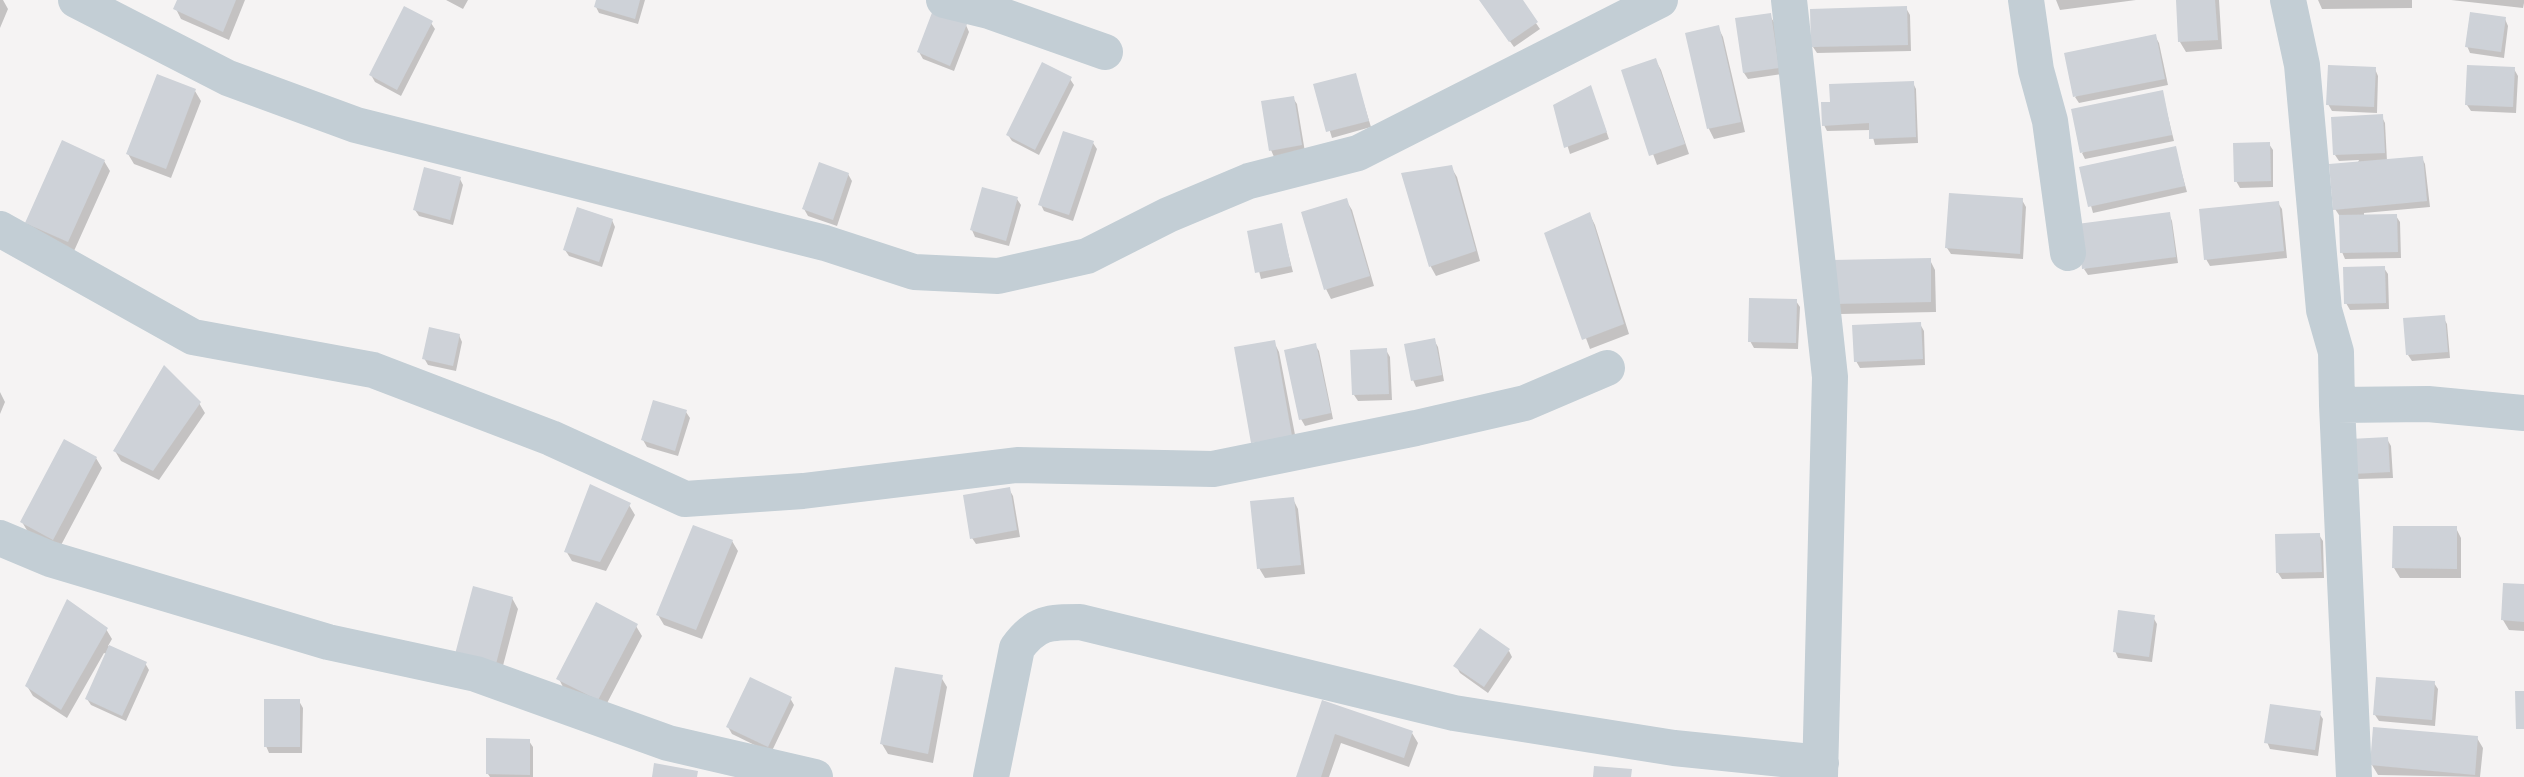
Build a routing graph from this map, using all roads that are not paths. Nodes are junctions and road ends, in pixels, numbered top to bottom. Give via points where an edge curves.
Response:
1 (76, 0) edge
2 (944, 0) edge
3 (1660, 0) edge
4 (1789, 0) edge
5 (2026, 0) edge
6 (2288, 0) edge
7 (1105, 52) dead end
8 (0, 229) edge
9 (2068, 253) dead end
10 (1607, 368) dead end
11 (2337, 405) junction
12 (2524, 413) edge
13 (0, 538) edge
14 (1820, 770) edge
15 (815, 777) edge
16 (991, 777) edge
17 (2354, 777) edge

1 - 3 street via 228,78 356,125 825,243 914,272 998,276 1087,256 1249,181 1358,153
2 - 7 street
4 - 14 street via 1830,377
5 - 9 street
6 - 11 street via 2302,65 2324,310 2336,352
8 - 10 street via 193,337 373,370 551,438 685,499 803,491 1017,465 1213,469 1525,403
11 - 12 street via 2428,404
11 - 17 street
13 - 15 street via 50,559 328,642 476,674 668,743
14 - 16 street via 1454,713 1080,622 1049,622 1028,633 1017,648

